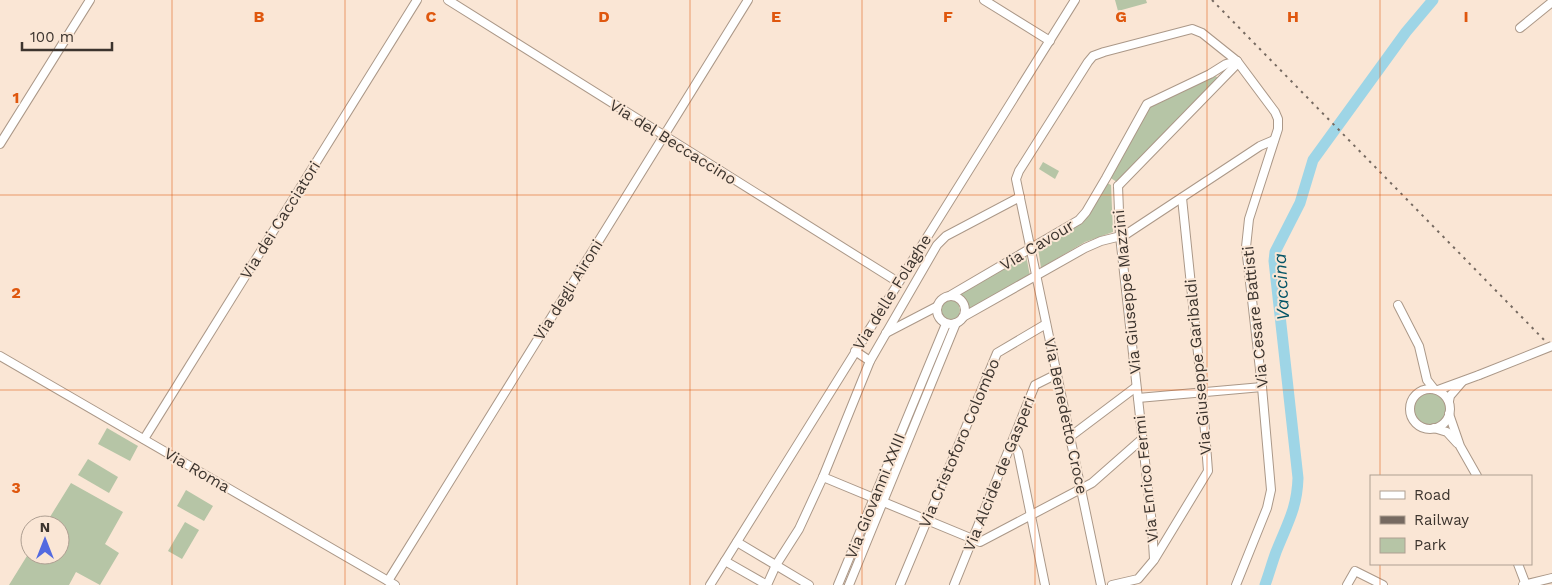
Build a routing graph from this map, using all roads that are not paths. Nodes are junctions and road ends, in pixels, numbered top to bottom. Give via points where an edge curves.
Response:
1 (90, 0) edge
2 (417, 0) edge
3 (448, 0) edge
4 (748, 0) edge
5 (984, 0) edge
6 (1075, 0) edge
7 (1552, 2) edge
8 (1520, 28) dead end
9 (1050, 41) junction
10 (1237, 60) junction
11 (664, 136) junction
12 (1274, 140) junction
13 (0, 144) edge
14 (1106, 178) junction
15 (1118, 186) junction
16 (1020, 197) junction
17 (1182, 198) junction
18 (1120, 236) junction
19 (1032, 248) junction
20 (1036, 276) junction
21 (898, 282) junction
22 (951, 295) junction
23 (1398, 305) dead end
24 (936, 307) junction
25 (964, 317) junction
26 (956, 323) junction
27 (946, 324) junction
28 (1046, 324) junction
29 (886, 333) junction
30 (1552, 346) edge
31 (855, 352) junction
32 (0, 356) edge
33 (870, 361) junction
34 (1423, 368) junction
35 (1057, 374) junction
36 (1462, 382) junction
37 (1136, 387) junction
38 (1262, 387) junction
39 (1436, 390) junction
40 (1202, 392) junction
41 (1420, 392) junction
42 (1138, 398) junction
43 (1449, 401) junction
44 (911, 408) junction
45 (920, 412) junction
46 (1449, 414) junction
47 (1434, 428) junction
48 (1071, 436) junction
49 (144, 439) junction
50 (1142, 439) junction
51 (1012, 443) junction
52 (1460, 446) junction
53 (1476, 475) edge
54 (823, 477) junction
55 (1081, 488) junction
56 (874, 499) junction
57 (883, 502) junction
58 (1032, 514) junction
59 (926, 520) junction
60 (973, 539) junction
61 (737, 542) junction
62 (1154, 560) junction
63 (725, 561) junction
64 (776, 565) junction
65 (1518, 565) edge
66 (1552, 578) edge
67 (391, 583) edge
68 (710, 585) edge
69 (767, 585) edge
70 (809, 585) edge
71 (838, 585) edge
72 (849, 585) edge
73 (900, 585) edge
74 (954, 585) edge
75 (1045, 585) edge
76 (1101, 585) edge
77 (1112, 585) edge
78 (1236, 585) edge
79 (1347, 585) edge
80 (1383, 585) edge
81 (1525, 585) edge

1 - 13 street
2 - 49 street, Via dei Cacciatori
3 - 11 street, Via del Beccaccino
4 - 11 street, Via degli Aironi
5 - 9 street
6 - 9 street, Via delle Folaghe
7 - 8 street
9 - 21 street, Via delle Folaghe
10 - 12 street, Via Cesare Battisti via 1277,114
10 - 14 street, Via Cavour via 1148,103
10 - 15 street via 1235,66
10 - 16 street, Via Cesare Battisti via 1192,28 1093,56 1018,174 1016,182
11 - 21 street, Via del Beccaccino
11 - 67 street, Via degli Aironi
12 - 17 street
12 - 38 street, Via Cesare Battisti via 1249,219 1246,242
14 - 15 street
14 - 19 street, Via Cavour via 1079,220
15 - 18 street, Via Giuseppe Mazzini
16 - 19 street, Via Benedetto Croce
16 - 29 street via 940,241
17 - 18 street
17 - 40 street, Via Giuseppe Garibaldi
18 - 20 street via 1090,245
18 - 37 street, Via Giuseppe Mazzini
19 - 20 street, Via Benedetto Croce
19 - 22 street, Via Cavour
20 - 25 street
20 - 28 street, Via Benedetto Croce
21 - 31 street, Via delle Folaghe
22 - 24 street via 943,297
22 - 25 street via 964,303
23 - 34 street via 1419,346
24 - 27 street via 939,319
24 - 29 street
25 - 26 street
26 - 27 street
26 - 45 street, Via Giovanni XXIII
27 - 44 street, Via Giovanni XXIII
28 - 35 street, Via Benedetto Croce
28 - 59 street, Via Cristoforo Colombo via 997,353
29 - 33 street
30 - 36 street, bridge
31 - 33 street
31 - 61 street, Via delle Folaghe
32 - 49 street, Via Roma
33 - 54 street
34 - 39 street via 1427,380
34 - 41 street
35 - 48 street, Via Benedetto Croce
35 - 51 street, Via Alcide de Gasperi via 1035,385
36 - 39 street
36 - 43 street
37 - 42 street, Via Giuseppe Mazzini
37 - 48 street
38 - 40 street
38 - 78 street, Via Cesare Battisti via 1270,496
39 - 41 street
39 - 43 street
40 - 42 street
40 - 62 street, Via Giuseppe Garibaldi via 1208,471
41 - 47 street via 1411,406 1412,416 1419,425
42 - 50 street, Via Enrico Fermi
43 - 46 street
44 - 45 street
44 - 56 street, Via Giovanni XXIII
45 - 57 street, Via Giovanni XXIII
46 - 47 street via 1441,426
46 - 52 street
47 - 52 street via 1447,432
48 - 55 street, Via Benedetto Croce
49 - 67 street, Via Roma
50 - 55 street via 1092,484
50 - 62 street, Via Enrico Fermi
51 - 58 street via 1018,452
51 - 60 street, Via Alcide de Gasperi
52 - 53 street
54 - 56 street
54 - 64 street via 799,529
55 - 58 street
55 - 76 street, Via Benedetto Croce
56 - 57 street
56 - 71 street, Via Giovanni XXIII
57 - 59 street
57 - 72 street, Via Giovanni XXIII
58 - 60 street via 986,540
58 - 75 street
59 - 60 street
59 - 73 street, Via Cristoforo Colombo
60 - 74 street, Via Alcide de Gasperi
61 - 63 street, Via delle Folaghe
61 - 64 street
62 - 77 street, Via Giuseppe Garibaldi via 1138,579
63 - 68 street, Via delle Folaghe
63 - 69 street
64 - 69 street
64 - 70 street
65 - 81 street
66 - 81 street
79 - 80 street via 1354,571

